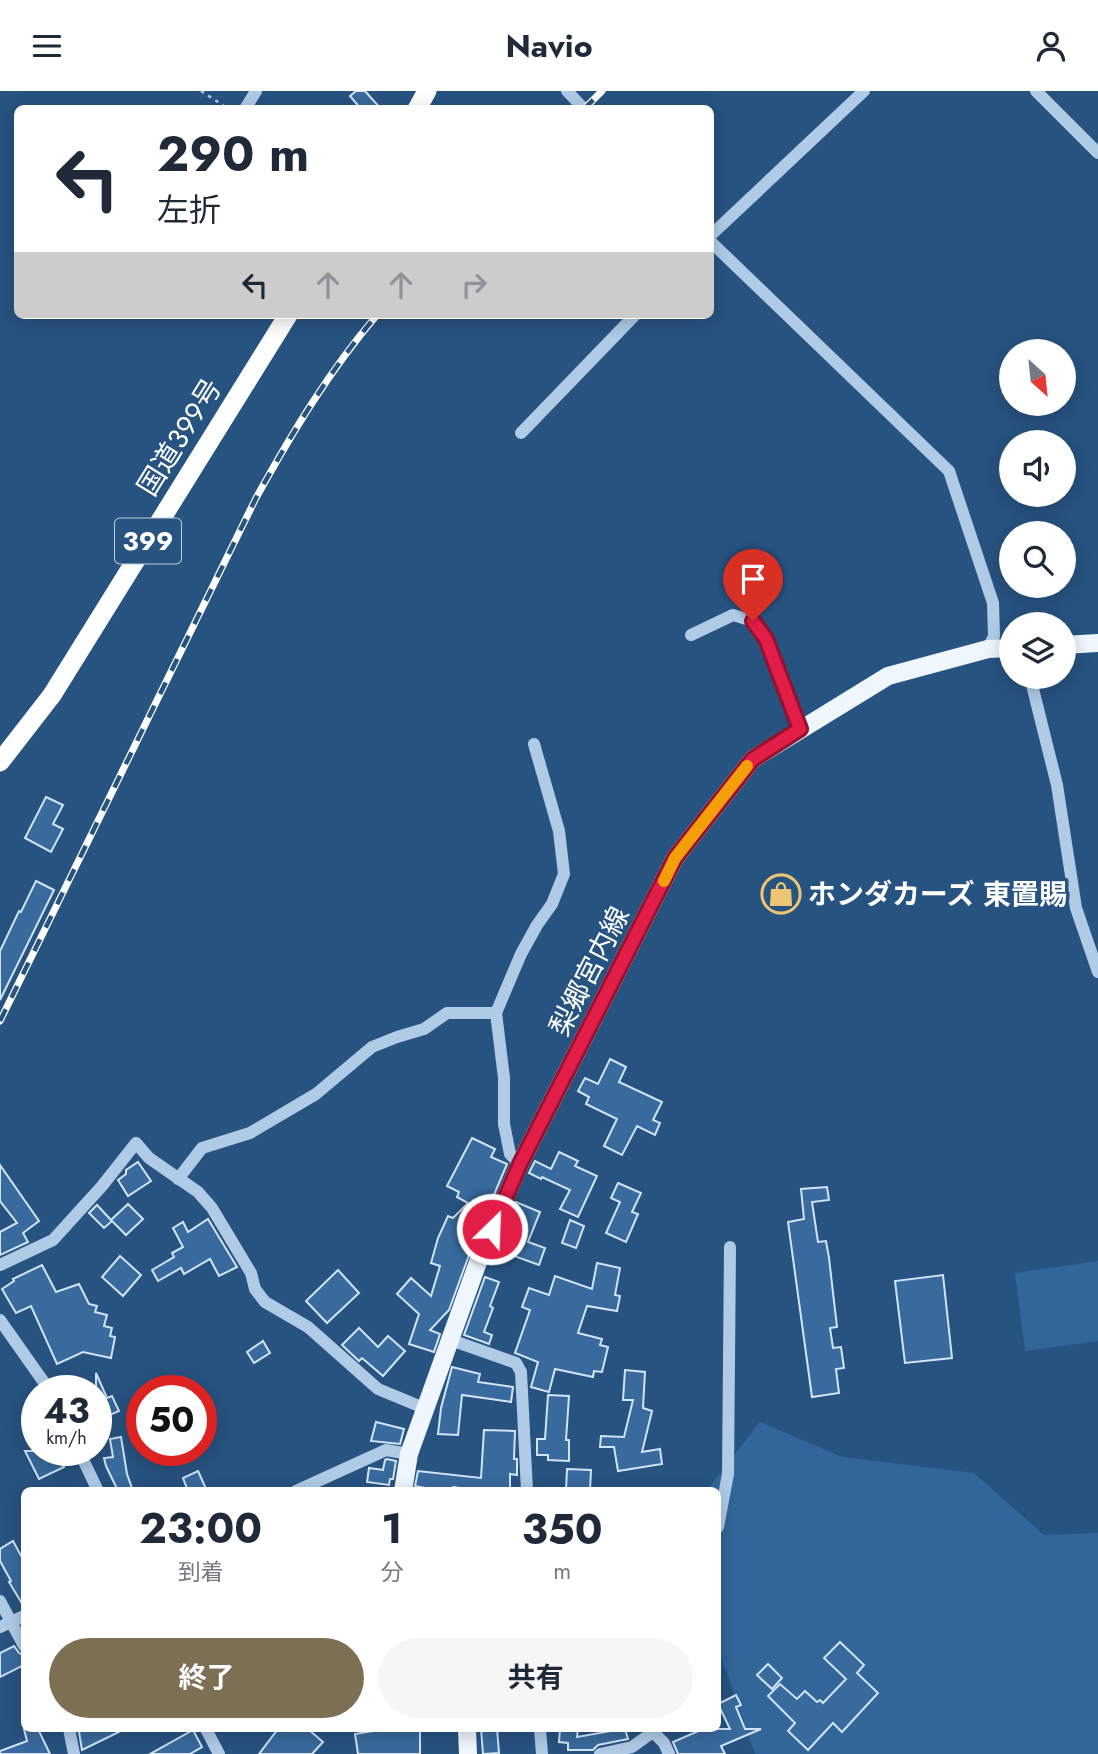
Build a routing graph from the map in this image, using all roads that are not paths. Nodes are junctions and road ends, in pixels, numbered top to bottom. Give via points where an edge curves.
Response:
1 (567, 91) edge
2 (864, 91) edge
3 (1036, 91) edge
4 (580, 105) edge
5 (1098, 153) edge
6 (714, 234) edge
7 (714, 242) edge
8 (286, 319) edge
9 (631, 319) edge
10 (521, 433) dead end
11 (691, 635) dead end
12 (1098, 643) edge
13 (1076, 644) edge
14 (988, 649) junction
15 (999, 649) edge
16 (1033, 689) edge
17 (800, 729) junction
18 (534, 744) dead end
19 (0, 762) edge
20 (1098, 972) edge
21 (496, 1013) junction
22 (520, 1164) junction
23 (178, 1179) junction
24 (730, 1247) dead end
25 (0, 1265) edge
26 (0, 1320) edge
27 (451, 1340) junction
28 (39, 1375) edge
29 (424, 1408) junction
30 (409, 1454) junction
31 (86, 1466) edge
32 (95, 1487) edge
33 (305, 1487) edge
34 (404, 1487) edge
35 (527, 1487) edge
36 (721, 1511) edge
37 (0, 1601) edge
38 (6, 1624) edge
39 (21, 1642) edge
40 (70, 1732) edge
41 (208, 1732) edge
42 (467, 1732) edge
43 (540, 1732) edge
44 (652, 1732) edge
45 (656, 1732) edge
46 (74, 1754) edge
47 (219, 1754) edge
48 (468, 1754) edge
49 (542, 1754) edge
50 (600, 1754) edge
51 (669, 1754) edge

1 - 4 street
2 - 6 street
3 - 5 street
7 - 14 street via 949,471 993,603 994,636
8 - 19 highway, 国道399号 / 399 via 52,695
9 - 10 street
11 - 17 street via 733,615 753,621 766,639
12 - 13 main road
14 - 15 main road, 梨郷宮内線
14 - 17 main road, 梨郷宮内線 via 888,676
16 - 20 street via 1057,785 1076,908
17 - 22 main road, 梨郷宮内線 via 753,759 675,858
18 - 21 street via 559,831 564,874
21 - 22 street via 504,1124 510,1154
21 - 23 street via 447,1013 424,1029 372,1047 316,1094 250,1133 202,1147
22 - 27 main road, 梨郷宮内線 via 482,1251
23 - 25 street via 136,1143 65,1230
23 - 29 street via 212,1208 265,1302 308,1327 378,1389
24 - 36 street via 728,1474
26 - 28 street
27 - 29 main road, 梨郷宮内線
27 - 35 street via 516,1363 521,1372
29 - 30 main road, 梨郷宮内線
30 - 33 street via 386,1450
30 - 34 main road, 梨郷宮内線
31 - 32 street
37 - 38 street
38 - 39 street
40 - 46 street
41 - 47 street
42 - 48 main road
43 - 49 street
44 - 50 street via 632,1747
45 - 51 street

